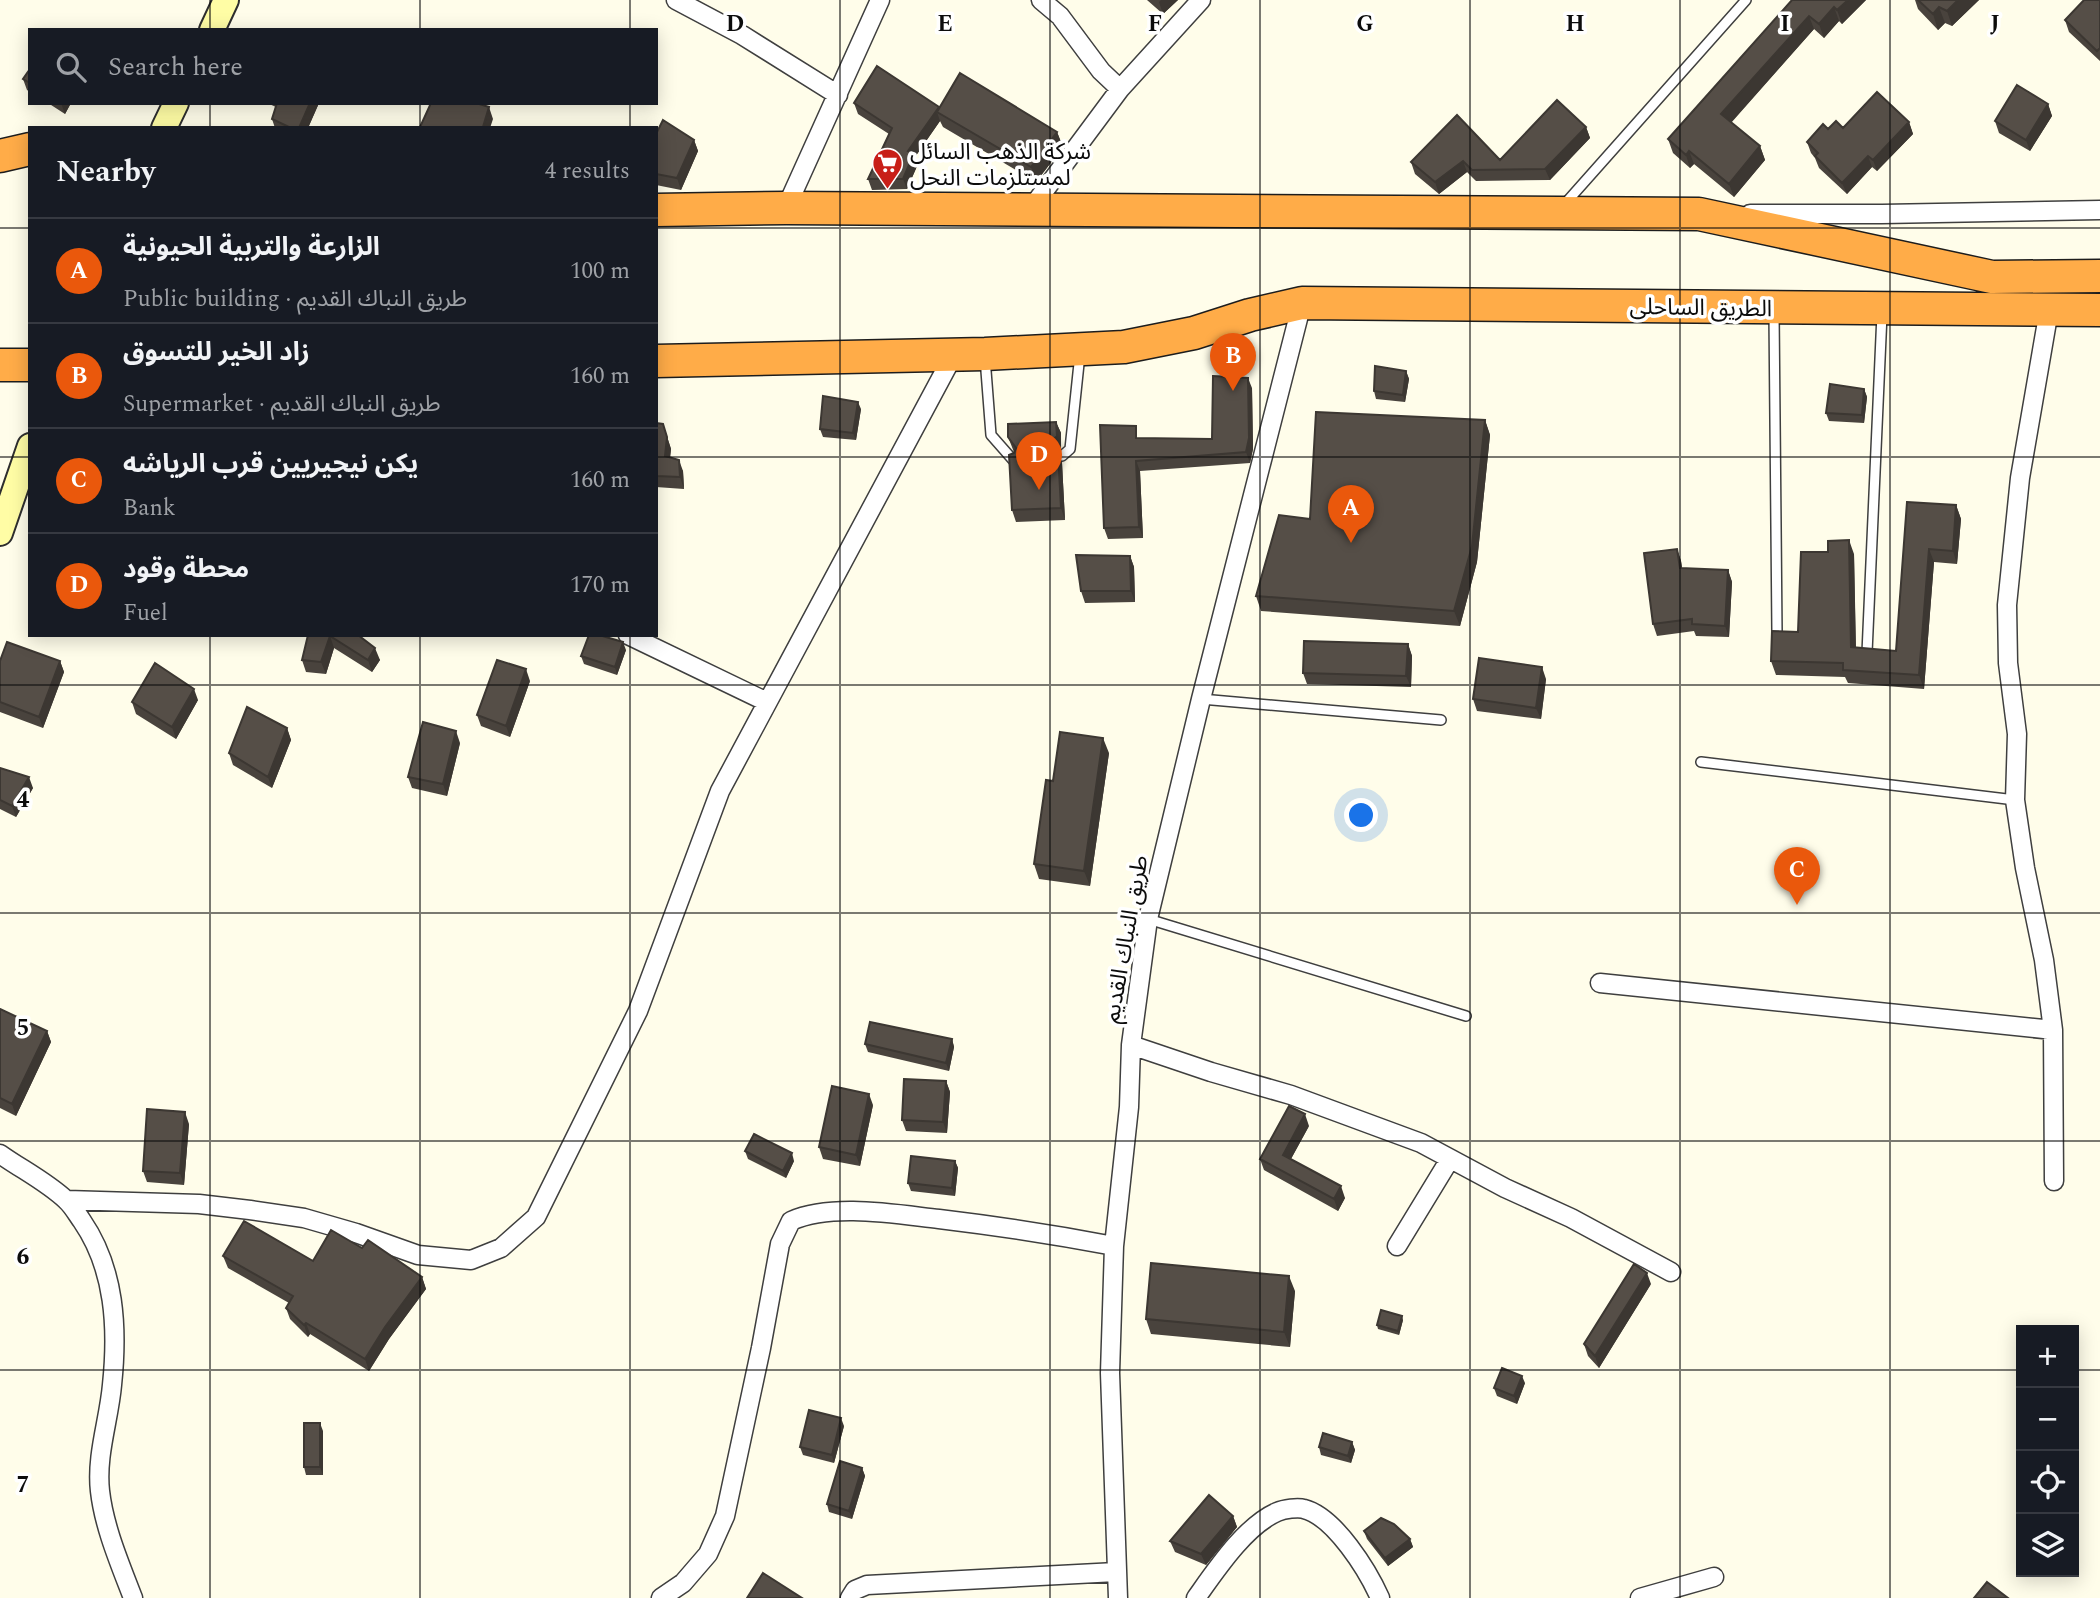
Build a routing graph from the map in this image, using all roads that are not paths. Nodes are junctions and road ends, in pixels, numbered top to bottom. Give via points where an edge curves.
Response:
1 (226, 0) edge
2 (676, 0) edge
3 (880, 0) edge
4 (1041, 0) edge
5 (1201, 0) edge
6 (1746, 0) edge
7 (213, 28) edge
8 (1120, 89) junction
9 (838, 94) junction
10 (175, 105) edge
11 (165, 126) edge
12 (28, 149) edge
13 (0, 156) edge
14 (786, 208) junction
15 (658, 210) edge
16 (1030, 210) junction
17 (2100, 210) edge
18 (1557, 214) junction
19 (1699, 214) junction
20 (2100, 276) edge
21 (1302, 303) junction
22 (1774, 308) junction
23 (1882, 309) junction
24 (2049, 310) junction
25 (2100, 310) edge
26 (1081, 349) junction
27 (954, 354) junction
28 (985, 354) junction
29 (658, 361) edge
30 (0, 365) edge
31 (28, 365) edge
32 (28, 451) edge
33 (1062, 456) dead end
34 (1013, 460) edge
35 (20, 471) junction
36 (0, 489) edge
37 (0, 533) edge
38 (1777, 633) edge
39 (632, 637) edge
40 (1867, 653) edge
41 (1201, 699) junction
42 (767, 702) junction
43 (1441, 720) dead end
44 (1701, 762) dead end
45 (2015, 800) junction
46 (1148, 919) junction
47 (1600, 983) dead end
48 (1466, 1016) dead end
49 (2053, 1030) junction
50 (1131, 1045) junction
51 (0, 1154) edge
52 (1450, 1159) junction
53 (2054, 1181) dead end
54 (67, 1200) junction
55 (1114, 1246) junction
56 (1397, 1246) dead end
57 (1671, 1272) dead end
58 (1116, 1572) junction
59 (1714, 1577) dead end
60 (133, 1598) edge
61 (662, 1598) edge
62 (850, 1598) edge
63 (1118, 1598) edge
64 (1196, 1598) edge
65 (1381, 1598) edge
66 (1640, 1598) edge

1 - 7 main road
2 - 9 street
3 - 9 street
4 - 8 street via 1060,16
5 - 8 street
6 - 18 lane
8 - 16 street
9 - 14 street
10 - 11 main road
12 - 13 highway
14 - 15 highway
14 - 16 highway
16 - 18 highway
17 - 19 street
18 - 19 highway
19 - 20 highway via 1992,277
21 - 22 highway, الطريق الساحلى
21 - 26 highway, الطريق الساحلى via 1163,341
21 - 41 street, طريق النباك القديم
22 - 23 highway, الطريق الساحلى
22 - 38 lane
23 - 24 highway, الطريق الساحلى
23 - 40 lane
24 - 25 highway, الطريق الساحلى
24 - 45 street via 2020,478 2007,605 2017,734
26 - 28 highway, الطريق الساحلى
26 - 33 lane via 1070,449
27 - 28 highway, الطريق الساحلى
27 - 29 highway, الطريق الساحلى
27 - 42 street
28 - 34 lane via 991,435
30 - 31 highway
32 - 35 main road
35 - 36 main road
35 - 37 main road
39 - 42 street
41 - 43 lane
41 - 46 street, طريق النباك القديم
42 - 54 street via 720,790 638,1011 536,1217 501,1248 471,1260 418,1255 304,1218 199,1204
44 - 45 lane
45 - 49 street
46 - 48 lane
46 - 50 street, طريق النباك القديم
47 - 49 street
49 - 53 street
50 - 52 street via 1291,1095 1421,1143
50 - 55 street, طريق النباك القديم
51 - 54 street
52 - 56 street
52 - 57 street
54 - 60 street via 93,1238 112,1299 112,1387 100,1493
55 - 58 street, طريق النباك القديم via 1110,1373
55 - 61 street via 882,1213 821,1212 791,1221 780,1244 725,1516 708,1554 683,1583
58 - 62 street via 867,1585
58 - 63 street, طريق النباك القديم
59 - 66 street
64 - 65 street via 1260,1522 1279,1511 1303,1508 1324,1520 1347,1543

